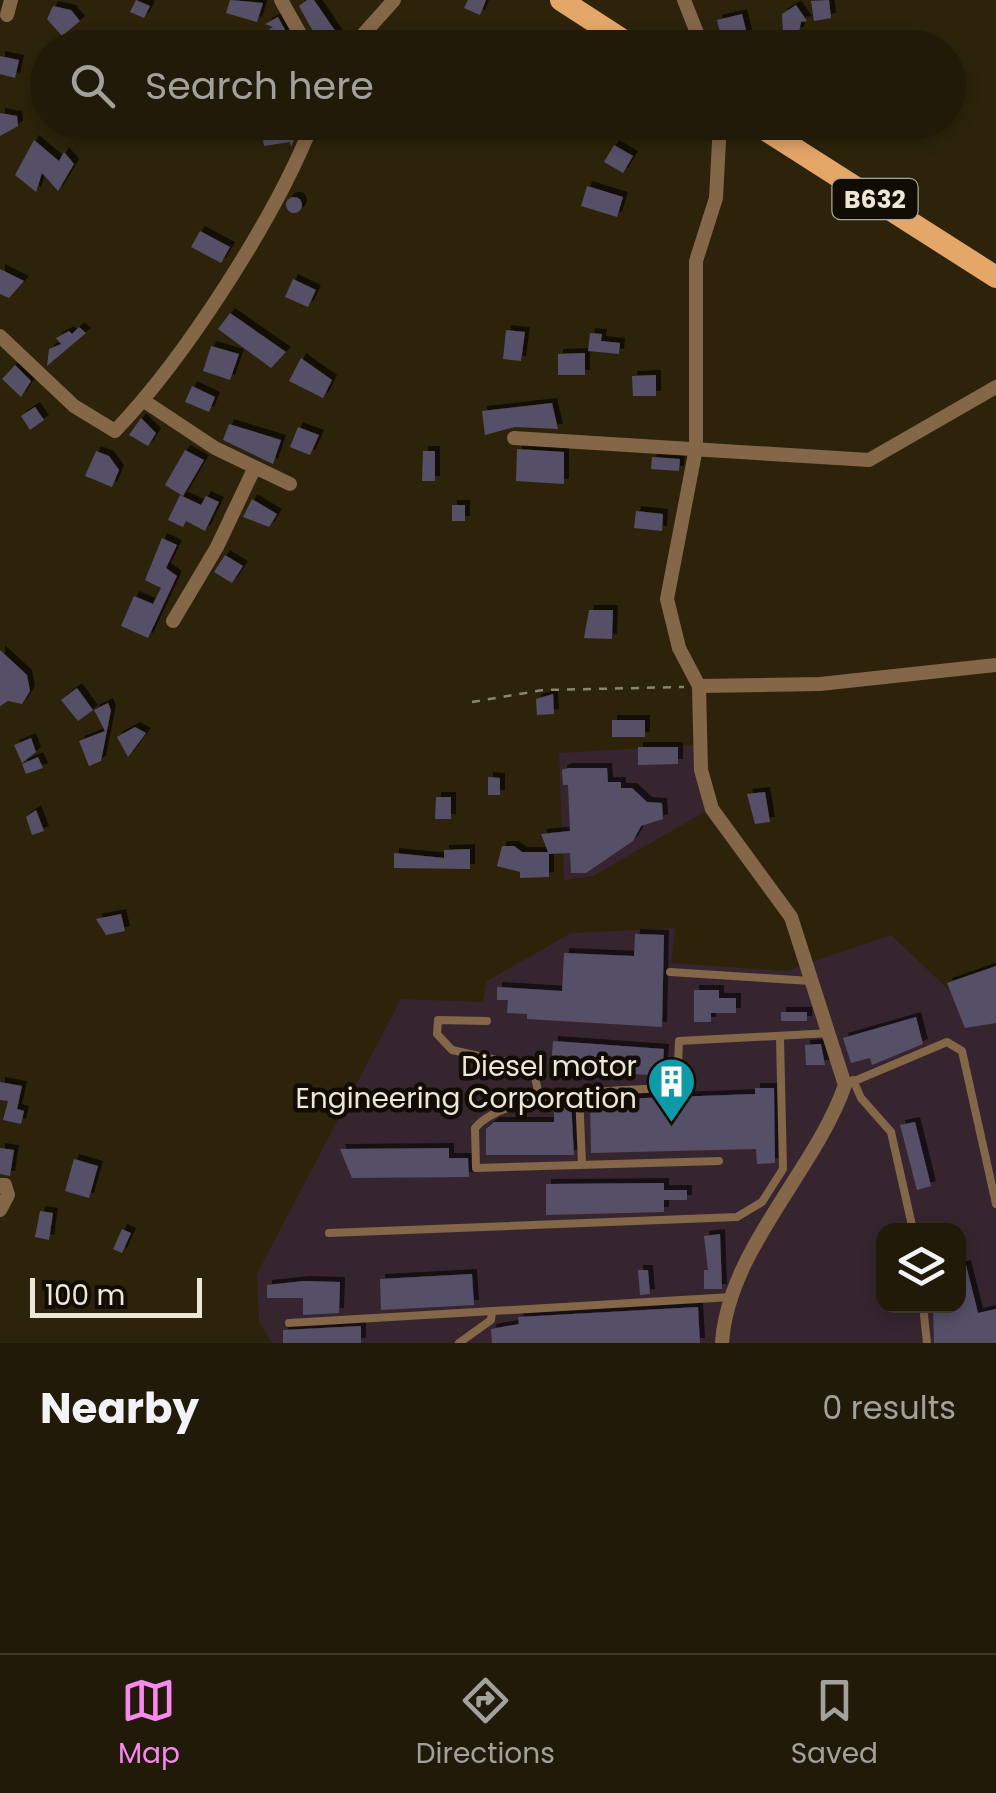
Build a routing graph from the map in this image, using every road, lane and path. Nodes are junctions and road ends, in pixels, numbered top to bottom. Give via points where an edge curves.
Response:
1 (280, 0) edge
2 (394, 0) edge
3 (561, 0) edge
4 (684, 0) edge
5 (298, 30) edge
6 (367, 30) edge
7 (607, 30) edge
8 (696, 30) edge
9 (306, 140) edge
10 (719, 140) edge
11 (782, 140) edge
12 (996, 277) edge
13 (0, 336) edge
14 (996, 387) edge
15 (144, 401) junction
16 (514, 438) dead end
17 (696, 448) junction
18 (254, 469) junction
19 (290, 484) dead end
20 (172, 621) dead end
21 (996, 665) edge
22 (698, 686) junction
23 (472, 702) dead end
24 (670, 972) dead end
25 (815, 981) junction
26 (487, 1021) dead end
27 (831, 1033) junction
28 (780, 1038) junction
29 (849, 1082) junction
30 (580, 1093) junction
31 (540, 1100) junction
32 (719, 1160) dead end
33 (582, 1164) junction
34 (0, 1185) edge
35 (996, 1204) edge
36 (0, 1210) edge
37 (911, 1223) edge
38 (329, 1233) dead end
39 (732, 1298) junction
40 (492, 1311) junction
41 (925, 1313) edge
42 (288, 1323) dead end
43 (459, 1343) edge
44 (722, 1343) edge
45 (927, 1343) edge

1 - 5 street
2 - 6 street
3 - 7 main road
4 - 8 street
9 - 15 street via 235,266
10 - 17 street via 716,198 696,261
11 - 12 main road, B632
13 - 15 street via 74,406 115,431
14 - 17 street via 869,460
15 - 18 street
16 - 17 street
17 - 22 street via 667,599
18 - 19 street
18 - 20 street
21 - 22 street via 820,684
22 - 23 path via 542,690
22 - 25 street via 701,770 712,809 792,917
24 - 25 lane
25 - 27 street
26 - 31 lane via 438,1020 437,1034 452,1050 532,1068
27 - 28 lane
27 - 29 street
28 - 30 lane via 679,1040 676,1088
28 - 38 lane via 783,1170 762,1202 736,1217
29 - 35 lane via 947,1042 962,1051
29 - 37 lane via 891,1132
29 - 39 street
30 - 31 lane
30 - 33 lane
31 - 33 lane via 484,1116 474,1128 476,1168
32 - 33 lane
34 - 36 street via 8,1194
39 - 40 lane
39 - 44 street
40 - 42 lane
40 - 43 lane via 491,1320
41 - 45 lane

